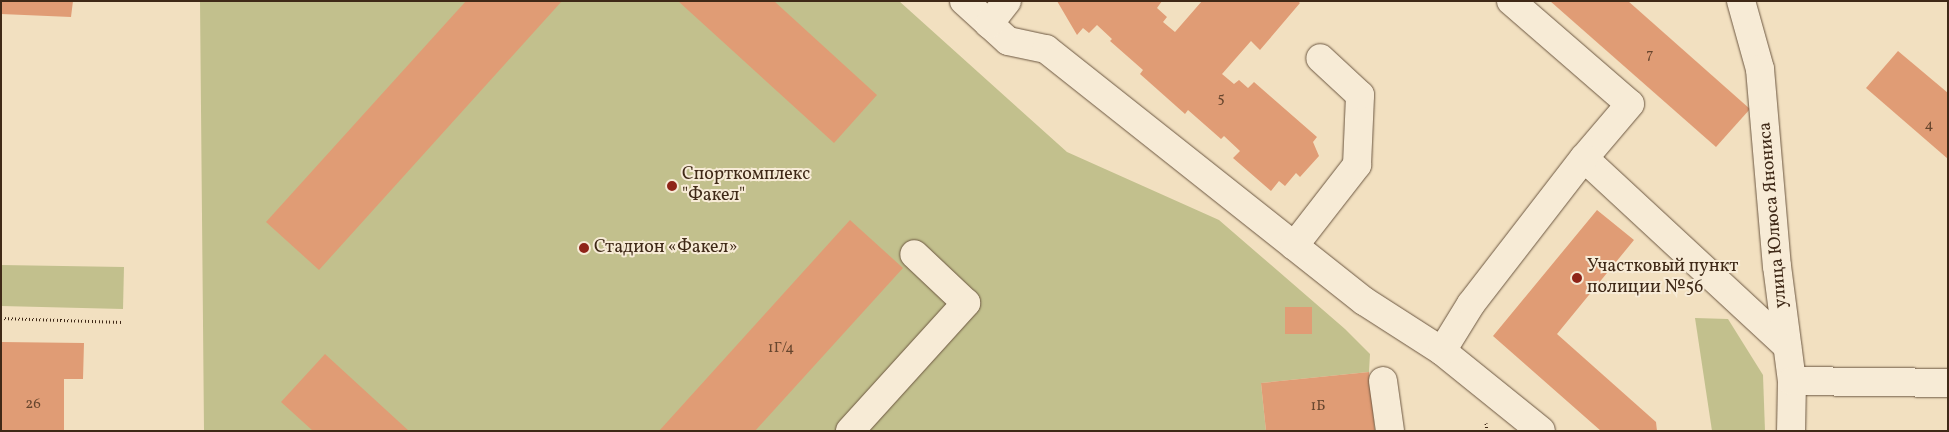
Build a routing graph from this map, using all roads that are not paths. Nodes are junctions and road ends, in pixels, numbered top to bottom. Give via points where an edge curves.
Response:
1 (964, 1) edge
2 (1007, 1) edge
3 (1511, 1) edge
4 (1741, 1) edge
5 (988, 24) junction
6 (1320, 58) dead end
7 (1584, 158) junction
8 (1294, 246) junction
9 (914, 254) dead end
10 (1787, 346) junction
11 (1442, 351) junction
12 (1383, 381) dead end
13 (1792, 381) junction
14 (1948, 383) edge
15 (850, 431) edge
16 (1390, 431) edge
17 (1541, 431) edge
18 (1791, 431) edge

1 - 5 street
2 - 5 street
3 - 7 street via 1630,104
4 - 10 street, улица Юлюса Янониса via 1760,69
5 - 8 street via 1008,41 1046,50
6 - 8 street via 1360,95 1357,165
7 - 10 street
7 - 11 street via 1471,304
8 - 11 street via 1364,302
9 - 15 street via 966,303
10 - 13 street, улица Юлюса Янониса
11 - 17 street
12 - 16 street
13 - 14 street
13 - 18 street, улица Юлюса Янониса

